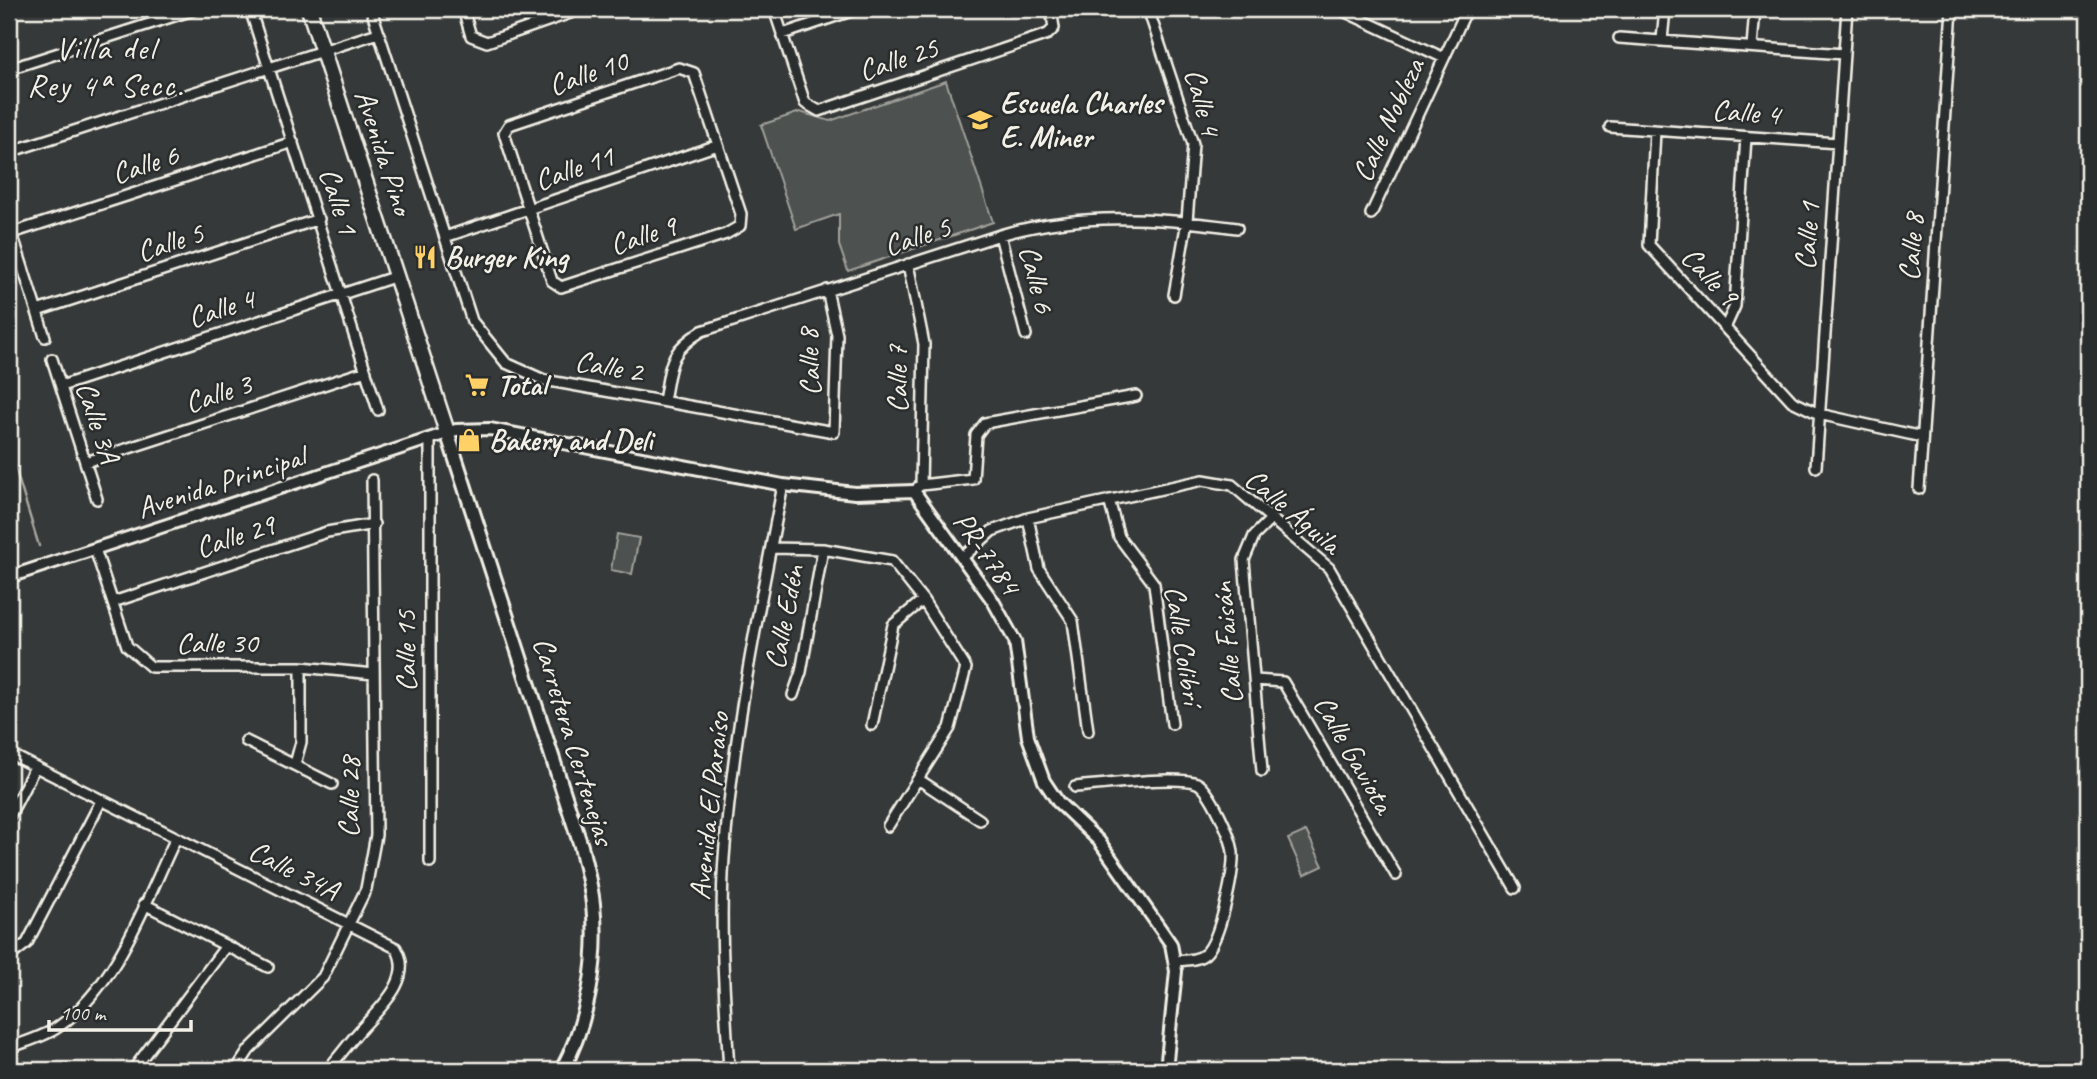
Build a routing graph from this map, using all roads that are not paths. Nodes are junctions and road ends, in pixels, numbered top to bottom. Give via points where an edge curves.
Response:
1 (196, 9) edge
2 (250, 9) edge
3 (309, 9) edge
4 (371, 9) edge
5 (463, 9) edge
6 (582, 9) edge
7 (774, 9) edge
8 (857, 9) edge
9 (1051, 9) edge
10 (1148, 9) edge
11 (1339, 9) edge
12 (1467, 9) edge
13 (1665, 9) edge
14 (1755, 9) edge
15 (1847, 9) edge
16 (1952, 9) edge
17 (378, 33) junction
18 (783, 34) junction
19 (1619, 38) dead end
20 (1662, 40) junction
21 (1752, 47) junction
22 (324, 52) junction
23 (1844, 54) junction
24 (1444, 58) junction
25 (270, 68) junction
26 (9, 69) edge
27 (1610, 127) dead end
28 (1655, 131) junction
29 (1746, 137) junction
30 (293, 142) junction
31 (1838, 143) junction
32 (718, 145) junction
33 (9, 152) edge
34 (527, 209) junction
35 (1371, 214) dead end
36 (319, 219) junction
37 (1187, 221) junction
38 (1237, 228) dead end
39 (10, 229) edge
40 (1000, 234) junction
41 (445, 237) junction
42 (908, 264) junction
43 (397, 276) junction
44 (827, 290) junction
45 (343, 294) junction
46 (1174, 295) dead end
47 (37, 311) junction
48 (1725, 328) junction
49 (1026, 335) dead end
50 (45, 337) dead end
51 (52, 359) dead end
52 (366, 371) junction
53 (61, 386) junction
54 (1136, 396) dead end
55 (664, 401) junction
56 (378, 410) dead end
57 (1819, 414) junction
58 (447, 432) junction
59 (834, 432) joint
60 (1922, 437) junction
61 (430, 440) junction
62 (86, 462) junction
63 (1816, 467) dead end
64 (372, 480) dead end
65 (783, 485) junction
66 (918, 488) junction
67 (1919, 489) dead end
68 (97, 499) dead end
69 (1109, 500) junction
70 (1028, 518) junction
71 (1271, 519) junction
72 (374, 524) junction
73 (771, 548) junction
74 (95, 549) junction
75 (822, 549) junction
76 (962, 558) junction
77 (9, 577) edge
78 (923, 600) junction
79 (113, 602) junction
80 (300, 667) junction
81 (374, 674) junction
82 (1255, 680) junction
83 (793, 695) dead end
84 (1172, 724) dead end
85 (872, 725) dead end
86 (1088, 730) dead end
87 (246, 741) dead end
88 (18, 758) dead end
89 (295, 764) junction
90 (36, 767) junction
91 (1262, 771) dead end
92 (918, 779) junction
93 (332, 785) dead end
94 (1075, 787) dead end
95 (101, 801) junction
96 (9, 817) edge
97 (980, 820) dead end
98 (888, 826) dead end
99 (176, 838) junction
100 (430, 862) dead end
101 (1396, 875) dead end
102 (1515, 888) dead end
103 (144, 904) junction
104 (350, 925) junction
105 (226, 946) junction
106 (9, 957) edge
107 (1174, 961) junction
108 (268, 967) dead end
109 (9, 1048) edge
110 (132, 1070) edge
111 (236, 1070) edge
112 (327, 1070) edge
113 (562, 1070) edge
114 (729, 1070) edge
115 (1166, 1070) edge

1 - 26 street
2 - 25 street, Calle 1
3 - 22 main road, Avenida Pino
4 - 17 street, Calle 2
5 - 6 street via 471,36 487,42
7 - 18 street
8 - 18 street
9 - 18 street, Calle 25 via 1054,28 1048,34 819,111 805,103
10 - 37 street, Calle 4 via 1193,144
11 - 24 street
12 - 24 street, Calle Nobleza
13 - 20 street
14 - 21 street
15 - 23 street, Calle 1
16 - 60 street, Calle 8
17 - 22 street
17 - 41 street, Calle 2
19 - 20 street
20 - 21 street
21 - 23 street
22 - 25 street
22 - 43 main road, Avenida Pino
23 - 31 street, Calle 1
24 - 35 street, Calle Nobleza
25 - 30 street, Calle 1
25 - 33 street
27 - 28 street, Calle 4
28 - 29 street, Calle 4
28 - 48 street, Calle 9 via 1649,245
29 - 31 street, Calle 4
29 - 48 street via 1735,306
30 - 36 street, Calle 1
30 - 39 street, Calle 6
31 - 57 street, Calle 1
32 - 34 street, Calle 11
32 - 34 street, Calle 10 via 694,73 679,68 666,72 509,125 504,133
32 - 34 street, Calle 9 via 741,214 740,226 726,234 561,287 552,281
34 - 41 street, Calle 11
36 - 45 street, Calle 1
36 - 47 street, Calle 5
37 - 38 street, Calle 5
37 - 40 street, Calle 5 via 1094,217
37 - 46 street, Calle 4
39 - 47 street
40 - 42 street, Calle 5
40 - 49 street, Calle 6
41 - 55 street, Calle 2 via 472,321 506,363 544,380
42 - 44 street, Calle 5
42 - 66 street, Calle 7 via 924,344
43 - 45 street, Calle 4
43 - 58 main road, Avenida Pino
44 - 55 street, Calle 5 via 702,331 681,344 672,360
44 - 59 street, Calle 8 via 837,335
45 - 52 street, Calle 1
45 - 53 street, Calle 4
47 - 50 street
48 - 57 street, Calle 9 via 1792,401
51 - 53 street, Calle 3A
52 - 56 street, Calle 1
52 - 62 street, Calle 3
53 - 62 street, Calle 3A
54 - 66 street via 985,424 976,435 973,479
55 - 59 street, Calle 2
57 - 60 street, Calle 9
57 - 63 street, Calle 1
58 - 61 street, Avenida Principal
58 - 65 street via 490,429
58 - 113 main road, Carretera Certenejas via 581,846 593,903 594,964 575,1047
60 - 67 street, Calle 8
61 - 74 street, Avenida Principal
61 - 100 street, Calle 15
62 - 68 street, Calle 3A
64 - 72 street, Calle 28
65 - 66 street via 855,494
65 - 73 street, Avenida El Paraíso
66 - 76 street, PR-7784 / PR-7784
69 - 70 street, Calle Águila
69 - 71 street, Calle Águila via 1203,480 1232,485
69 - 84 street, Calle Colibrí via 1119,537 1154,584
70 - 76 street, Calle Águila via 992,531
70 - 86 street via 1039,569 1073,621
71 - 82 street, Calle Faisán via 1254,536 1244,560
71 - 102 street, Calle Águila via 1329,569
72 - 79 street, Calle 29 via 327,532
72 - 81 street, Calle 28
73 - 75 street
73 - 114 street, Avenida El Paraíso via 750,653 724,857 722,929
74 - 77 street, Avenida Principal
74 - 79 street, Calle 30
75 - 78 street via 892,561
75 - 83 street, Calle Edén
76 - 107 street, PR-7784 / PR-7784 via 1015,641 1028,737 1044,781 1058,802 1099,841 1171,944
78 - 85 street via 893,625
78 - 92 street via 966,668 950,728
79 - 80 street, Calle 30 via 127,646 152,667
80 - 81 street, Calle 30
80 - 89 street via 301,742
81 - 104 street, Calle 28 via 376,835 366,889
82 - 91 street, Calle Faisán
82 - 101 street, Calle Gaviota via 1283,682
87 - 89 street
88 - 90 street, Calle 34A
89 - 93 street
90 - 95 street, Calle 34A
90 - 96 street
92 - 97 street
92 - 98 street
94 - 107 street via 1186,780 1204,788 1212,799 1233,853 1221,928 1197,959
95 - 99 street, Calle 34A
95 - 106 street via 27,943
99 - 103 street
99 - 104 street, Calle 34A
103 - 105 street
103 - 109 street via 110,971 83,1007 56,1029
104 - 111 street, Calle 28 via 323,977 249,1050
104 - 112 street, Calle 34A via 396,948 402,959 400,978 384,1005
105 - 108 street
105 - 110 street
107 - 115 street, PR-7784 / PR-7784

